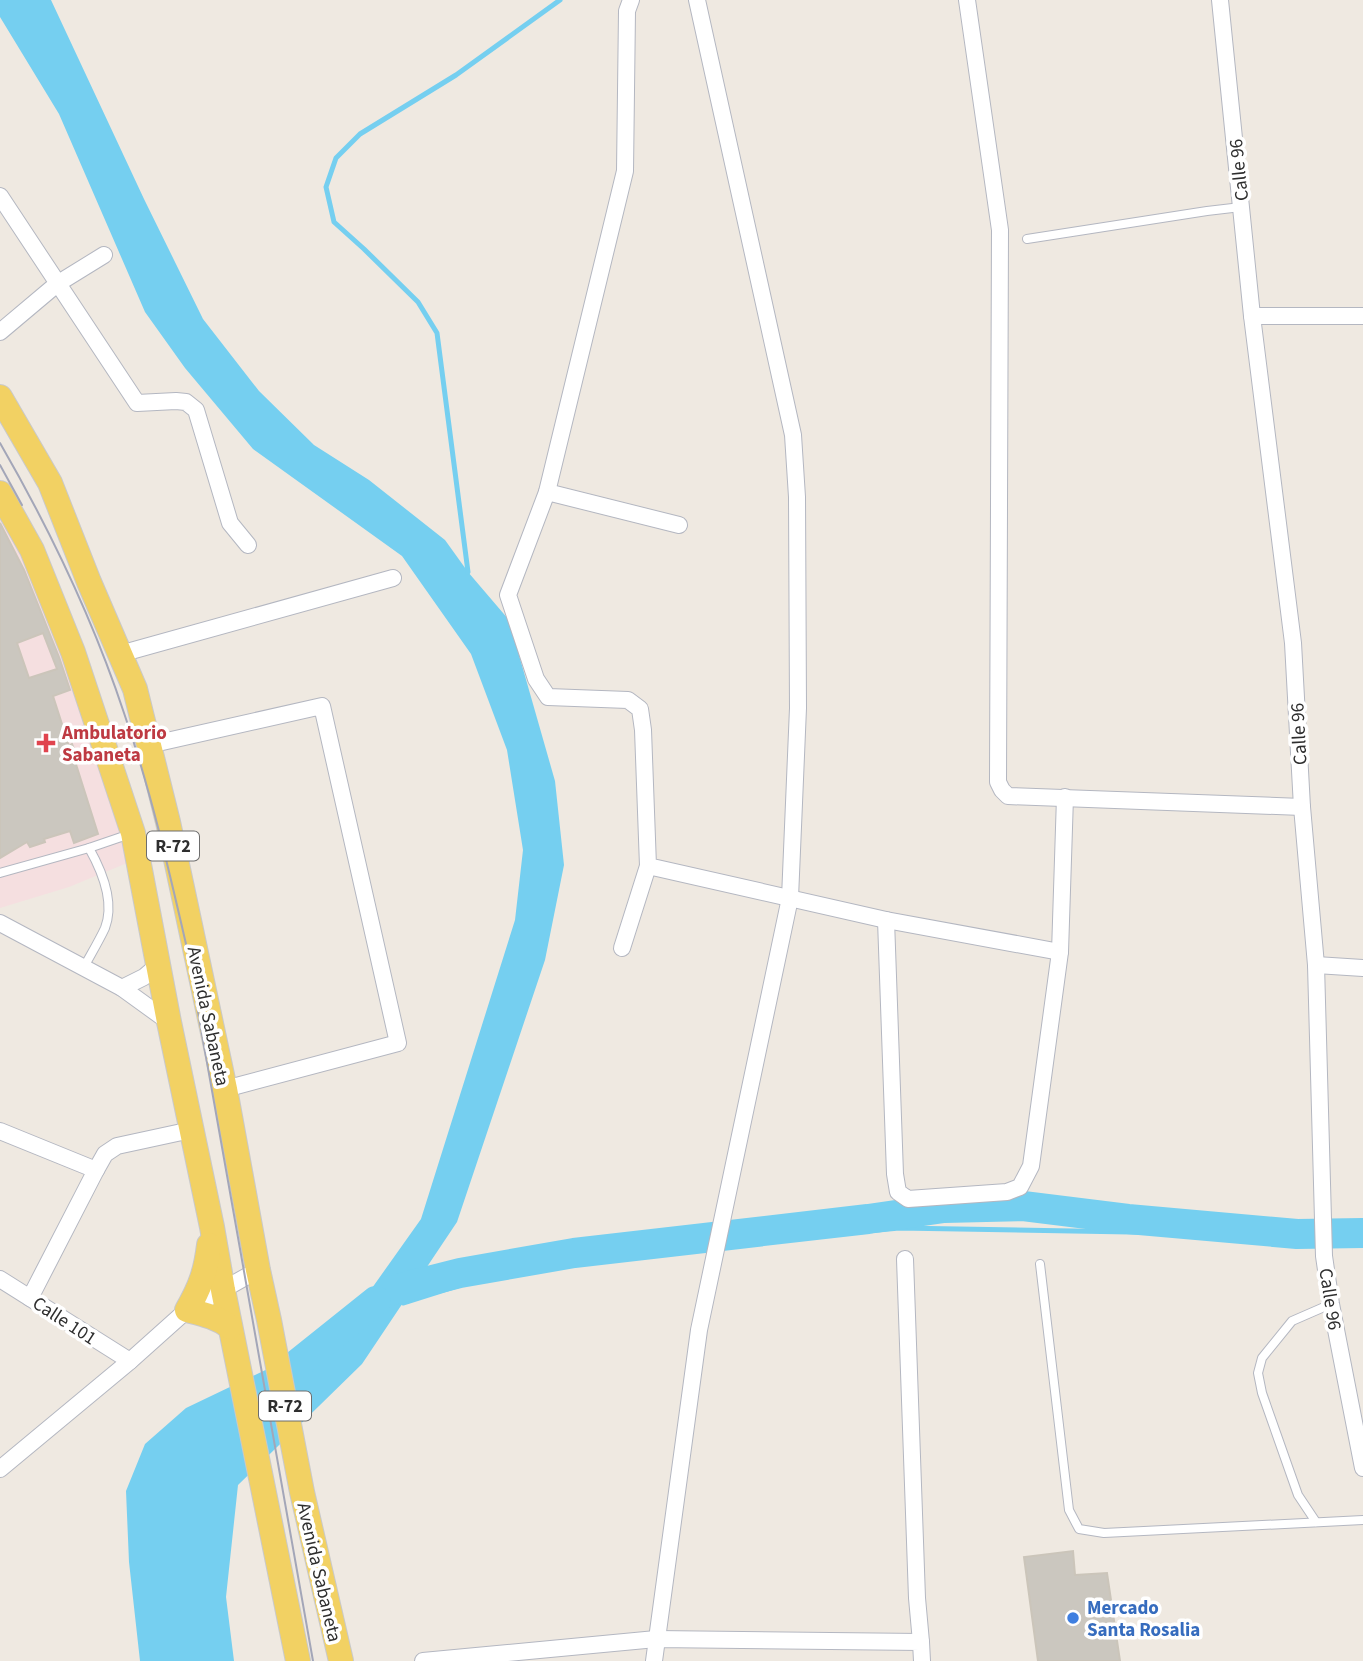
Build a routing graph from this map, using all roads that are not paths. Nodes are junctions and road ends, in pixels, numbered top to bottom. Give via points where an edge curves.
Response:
1 (631, 0) edge
2 (697, 0) edge
3 (967, 0) edge
4 (1220, 0) edge
5 (0, 196) edge
6 (1241, 207) junction
7 (1027, 239) dead end
8 (104, 255) dead end
9 (57, 284) junction
10 (1252, 316) junction
11 (1363, 316) edge
12 (0, 332) edge
13 (0, 397) edge
14 (547, 492) junction
15 (0, 493) edge
16 (679, 525) dead end
17 (248, 545) dead end
18 (393, 578) dead end
19 (120, 654) junction
20 (149, 745) junction
21 (1065, 797) junction
22 (1301, 807) junction
23 (133, 833) junction
24 (89, 848) junction
25 (648, 866) junction
26 (0, 873) edge
27 (790, 898) junction
28 (886, 920) junction
29 (0, 923) edge
30 (622, 948) dead end
31 (1060, 952) junction
32 (158, 965) junction
33 (1316, 965) junction
34 (84, 967) junction
35 (1363, 968) edge
36 (122, 988) junction
37 (169, 1022) junction
38 (225, 1089) junction
39 (191, 1129) junction
40 (0, 1131) edge
41 (96, 1170) junction
42 (212, 1227) junction
43 (905, 1259) dead end
44 (1041, 1264) dead end
45 (257, 1270) junction
46 (0, 1279) edge
47 (223, 1290) junction
48 (30, 1298) junction
49 (1331, 1304) junction
50 (187, 1310) junction
51 (231, 1330) junction
52 (130, 1361) junction
53 (1363, 1468) edge
54 (0, 1469) edge
55 (1363, 1520) edge
56 (1316, 1522) junction
57 (656, 1639) junction
58 (921, 1642) junction
59 (298, 1661) edge
60 (341, 1661) edge
61 (423, 1661) edge
62 (654, 1661) edge
63 (922, 1661) edge

1 - 14 street via 627,11 625,171
2 - 27 street via 793,435 798,708
3 - 21 street via 1000,230 998,782 1008,796
4 - 6 street, Calle 96
5 - 9 street
6 - 7 lane
6 - 10 street, Calle 96
8 - 9 street
9 - 12 street
9 - 17 street via 137,403 186,402 196,410 230,523
10 - 11 street
10 - 22 street, Calle 96 via 1293,643
13 - 19 main road, Avenida Sabaneta / R-72 via 50,484
14 - 16 street
14 - 25 street via 508,595 536,680 548,697 628,700 640,709
15 - 23 main road, Avenida Sabaneta / R-72 via 32,550 68,639
18 - 19 street
19 - 20 main road, Avenida Sabaneta / R-72 via 135,688
20 - 38 main road, Avenida Sabaneta / R-72
20 - 38 street via 322,706 398,1043
21 - 22 street
21 - 31 street
22 - 33 street, Calle 96
23 - 24 lane
23 - 32 main road, Avenida Sabaneta / R-72
24 - 26 lane
24 - 34 lane via 108,896 106,925
25 - 27 street
25 - 30 street
27 - 28 street
27 - 57 street via 699,1330
28 - 31 street
28 - 31 street via 895,1174 898,1192 908,1199 1020,1188 1031,1166
29 - 34 street
32 - 36 street
32 - 37 main road, Avenida Sabaneta / R-72
33 - 35 street
33 - 49 street, Calle 96 via 1322,1218
34 - 36 street
36 - 37 street
37 - 39 main road, Avenida Sabaneta / R-72
38 - 45 main road, Avenida Sabaneta / R-72
39 - 41 street via 117,1146 105,1154
39 - 42 main road, Avenida Sabaneta / R-72
40 - 41 street
41 - 48 street
42 - 47 main road, Avenida Sabaneta / R-72
42 - 50 main road via 207,1265
43 - 58 street
44 - 56 lane via 1069,1510 1080,1530 1104,1533
45 - 47 street
45 - 60 main road, Avenida Sabaneta / R-72
46 - 48 street, Calle 101
47 - 50 street
47 - 51 main road, Avenida Sabaneta / R-72
48 - 52 street, Calle 101
49 - 53 street, Calle 96
49 - 56 lane via 1292,1321 1262,1358 1258,1373 1298,1495
50 - 51 main road via 220,1320
50 - 52 street
51 - 59 main road, Avenida Sabaneta / R-72
52 - 54 street
55 - 56 lane
57 - 58 street
57 - 61 street
57 - 62 street
58 - 63 street

